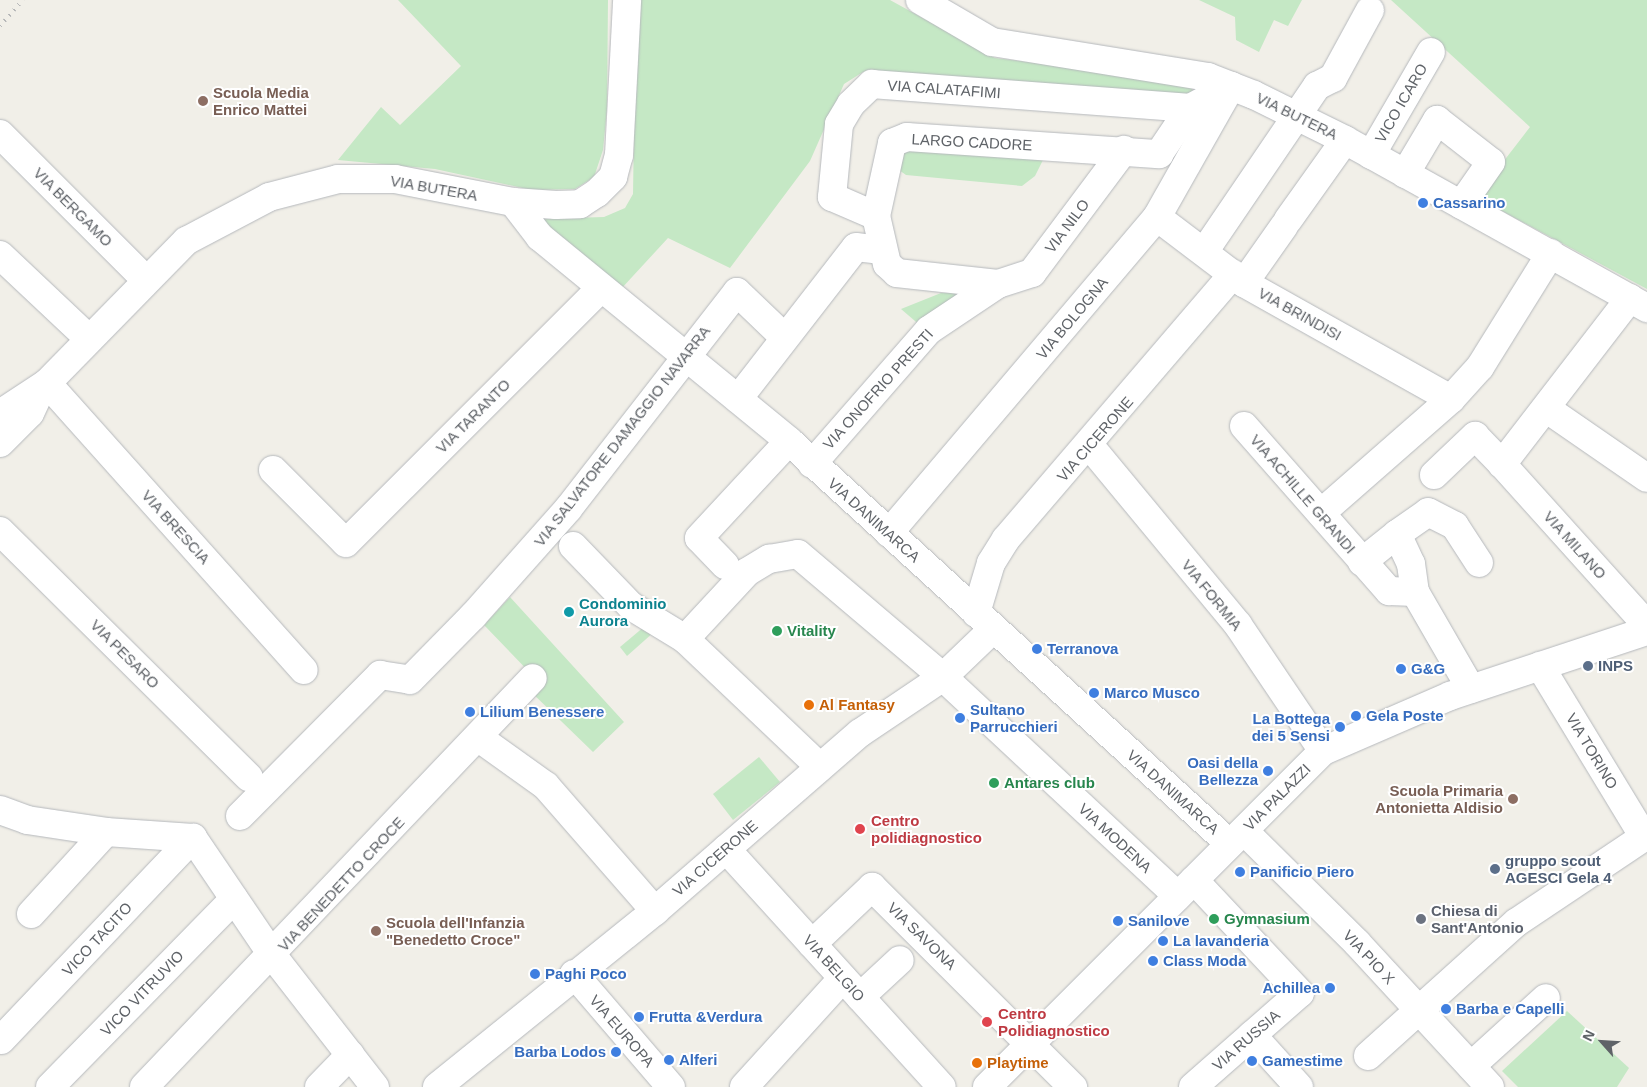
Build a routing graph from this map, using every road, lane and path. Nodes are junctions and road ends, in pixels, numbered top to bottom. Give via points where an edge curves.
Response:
1 (627, 0) edge
2 (920, 0) edge
3 (1370, 10) dead end
4 (1431, 52) dead end
5 (1231, 86) junction
6 (1190, 108) junction
7 (1297, 116) junction
8 (0, 134) edge
9 (1345, 140) junction
10 (1124, 150) junction
11 (1371, 155) junction
12 (1405, 174) junction
13 (512, 202) junction
14 (1461, 205) junction
15 (876, 216) junction
16 (1157, 217) junction
17 (882, 250) junction
18 (1204, 252) junction
19 (1551, 254) junction
20 (0, 255) edge
21 (1238, 279) junction
22 (146, 280) junction
23 (998, 284) junction
24 (600, 289) junction
25 (1638, 303) edge
26 (785, 338) junction
27 (89, 339) junction
28 (686, 355) junction
29 (44, 386) junction
30 (738, 398) junction
31 (1451, 399) junction
32 (1547, 409) junction
33 (0, 414) edge
34 (1244, 426) dead end
35 (789, 441) junction
36 (0, 444) edge
37 (1090, 446) junction
38 (812, 464) junction
39 (1502, 464) junction
40 (273, 470) dead end
41 (1434, 475) dead end
42 (1647, 478) edge
43 (1321, 513) junction
44 (0, 531) edge
45 (888, 533) junction
46 (1397, 534) junction
47 (573, 546) dead end
48 (1362, 562) junction
49 (1479, 563) dead end
50 (725, 565) dead end
51 (1415, 592) junction
52 (985, 621) junction
53 (1647, 625) edge
54 (1647, 631) edge
55 (685, 639) junction
56 (1540, 666) junction
57 (304, 670) dead end
58 (943, 677) junction
59 (533, 678) dead end
60 (1471, 689) junction
61 (479, 738) junction
62 (1323, 751) junction
63 (820, 767) junction
64 (249, 777) dead end
65 (0, 810) edge
66 (240, 816) dead end
67 (106, 832) junction
68 (1646, 836) edge
69 (1237, 837) junction
70 (192, 838) junction
71 (726, 849) junction
72 (1186, 888) junction
73 (234, 900) junction
74 (655, 911) junction
75 (31, 914) dead end
76 (812, 944) junction
77 (273, 956) junction
78 (900, 960) dead end
79 (574, 974) junction
80 (852, 987) junction
81 (1300, 993) joint
82 (1546, 998) dead end
83 (1418, 1011) junction
84 (1252, 1035) junction
85 (1, 1040) dead end
86 (1031, 1043) junction
87 (350, 1055) junction
88 (1368, 1056) dead end
89 (1471, 1066) junction
90 (50, 1087) edge
91 (144, 1087) edge
92 (319, 1087) edge
93 (376, 1087) edge
94 (436, 1087) edge
95 (671, 1087) edge
96 (744, 1087) edge
97 (942, 1087) edge
98 (987, 1087) edge
99 (1074, 1087) edge
100 (1193, 1087) edge
101 (1299, 1087) edge
102 (1490, 1087) edge

1 - 13 street, VIA BUTERA via 621,129 612,177 580,204
2 - 5 street, VIA BUTERA via 992,42 1208,77
3 - 7 street via 1333,78 1317,86
4 - 11 street, VICO ICARO
5 - 6 street, LARGO CADORE
5 - 7 street, VIA BUTERA
5 - 16 street, VIA BOLOGNA
6 - 10 street, LARGO CADORE via 1159,154
6 - 15 street, VIA CALATAFIMI via 872,84 850,104 839,124 832,197
7 - 9 street, VIA BUTERA
7 - 18 street
8 - 22 street, VIA BERGAMO
9 - 11 street, VIA BUTERA
9 - 21 street, VIA CICERONE via 1286,223
10 - 15 street, LARGO CADORE via 907,137 892,143
10 - 23 street, VIA NILO via 1032,273
11 - 12 street, VIA BUTERA
12 - 14 street, VIA BUTERA
12 - 14 street via 1437,120 1491,162
13 - 22 street, VIA BUTERA via 395,179 307,185 210,225
13 - 24 street, VIA DANIMARCA via 540,237
14 - 19 street, VIA BUTERA
15 - 17 street, LARGO CADORE
16 - 18 street, VIA BRINDISI
16 - 45 street, VIA BOLOGNA
17 - 23 street, LARGO CADORE via 887,264 898,273
17 - 26 street via 856,247
18 - 21 street, VIA BRINDISI
19 - 25 street, VIA BUTERA
19 - 31 street via 1480,367
20 - 27 street
21 - 31 street, VIA BRINDISI
21 - 37 street, VIA CICERONE
22 - 27 street, VIA BUTERA
23 - 38 street, VIA ONOFRIO PRESTI via 929,330
24 - 28 street, VIA DANIMARCA
24 - 40 street, VIA TARANTO via 346,543
25 - 32 street
26 - 28 street, VIA SALVATORE DAMAGGIO NAVARRA via 737,292
26 - 30 street
27 - 29 street, VIA BUTERA
28 - 30 street, VIA DANIMARCA
28 - 66 street, VIA SALVATORE DAMAGGIO NAVARRA via 568,509 458,631 410,680 380,675
29 - 33 street, VIA BUTERA
29 - 36 street via 30,413
29 - 57 street, VIA BRESCIA
30 - 35 street, VIA DANIMARCA
31 - 43 street
32 - 39 street
32 - 42 street
34 - 43 street, VIA ACHILLE GRANDI
35 - 38 street, VIA DANIMARCA
35 - 50 street via 699,538
37 - 52 street, VIA CICERONE via 1006,539 991,563
37 - 62 street, VIA FORMIA via 1238,625
38 - 45 street, VIA DANIMARCA
39 - 41 street, VIA MILANO via 1475,436
39 - 53 street, VIA MILANO
43 - 48 street, VIA ACHILLE GRANDI
44 - 64 street, VIA PESARO
45 - 52 street, VIA DANIMARCA
46 - 48 street, VIA ACHILLE GRANDI
46 - 49 street, VIA ACHILLE GRANDI via 1428,512 1456,526
46 - 51 street via 1411,564
47 - 55 street via 631,606
48 - 51 street, VIA ACHILLE GRANDI via 1389,591
51 - 60 street
52 - 58 street, VIA CICERONE
52 - 69 street, VIA DANIMARCA
54 - 56 street, VIA PALAZZI
55 - 58 street, VIA MODENA via 747,572 769,558 798,554
55 - 63 street
56 - 60 street, VIA PALAZZI
56 - 68 street, VIA TORINO
58 - 63 street, VIA CICERONE
58 - 72 street, VIA MODENA
59 - 61 street, VIA BENEDETTO CROCE
60 - 62 street, VIA PALAZZI via 1364,730
61 - 74 street via 546,786
61 - 77 street, VIA BENEDETTO CROCE
62 - 69 street, VIA PALAZZI
63 - 71 street, VIA CICERONE
65 - 67 street via 27,820
67 - 70 street
67 - 75 street
68 - 83 street via 1517,922
69 - 72 street, VIA PALAZZI
69 - 83 street, VIA PIO X
70 - 73 street
70 - 85 street, VICO TACITO
71 - 74 street, VIA CICERONE
71 - 76 street, VIA BELGIO
72 - 81 street, VIA MODENA
72 - 86 street, VIA PALAZZI
73 - 77 street
73 - 90 street, VICO VITRUVIO
74 - 79 street, VIA CICERONE
76 - 80 street, VIA BELGIO
76 - 86 street, VIA SAVONA via 872,887
77 - 87 street
77 - 91 street, VIA BENEDETTO CROCE
78 - 80 street
79 - 94 street, VIA CICERONE
79 - 95 street, VIA EUROPA
80 - 96 street
80 - 97 street, VIA BELGIO
81 - 84 street, VIA RUSSIA
82 - 89 street
83 - 88 street
83 - 89 street, VIA PIO X
84 - 100 street, VIA RUSSIA
84 - 101 street
86 - 98 street, VIA PALAZZI
86 - 99 street
87 - 92 street
87 - 93 street
89 - 102 street, VIA PIO X

